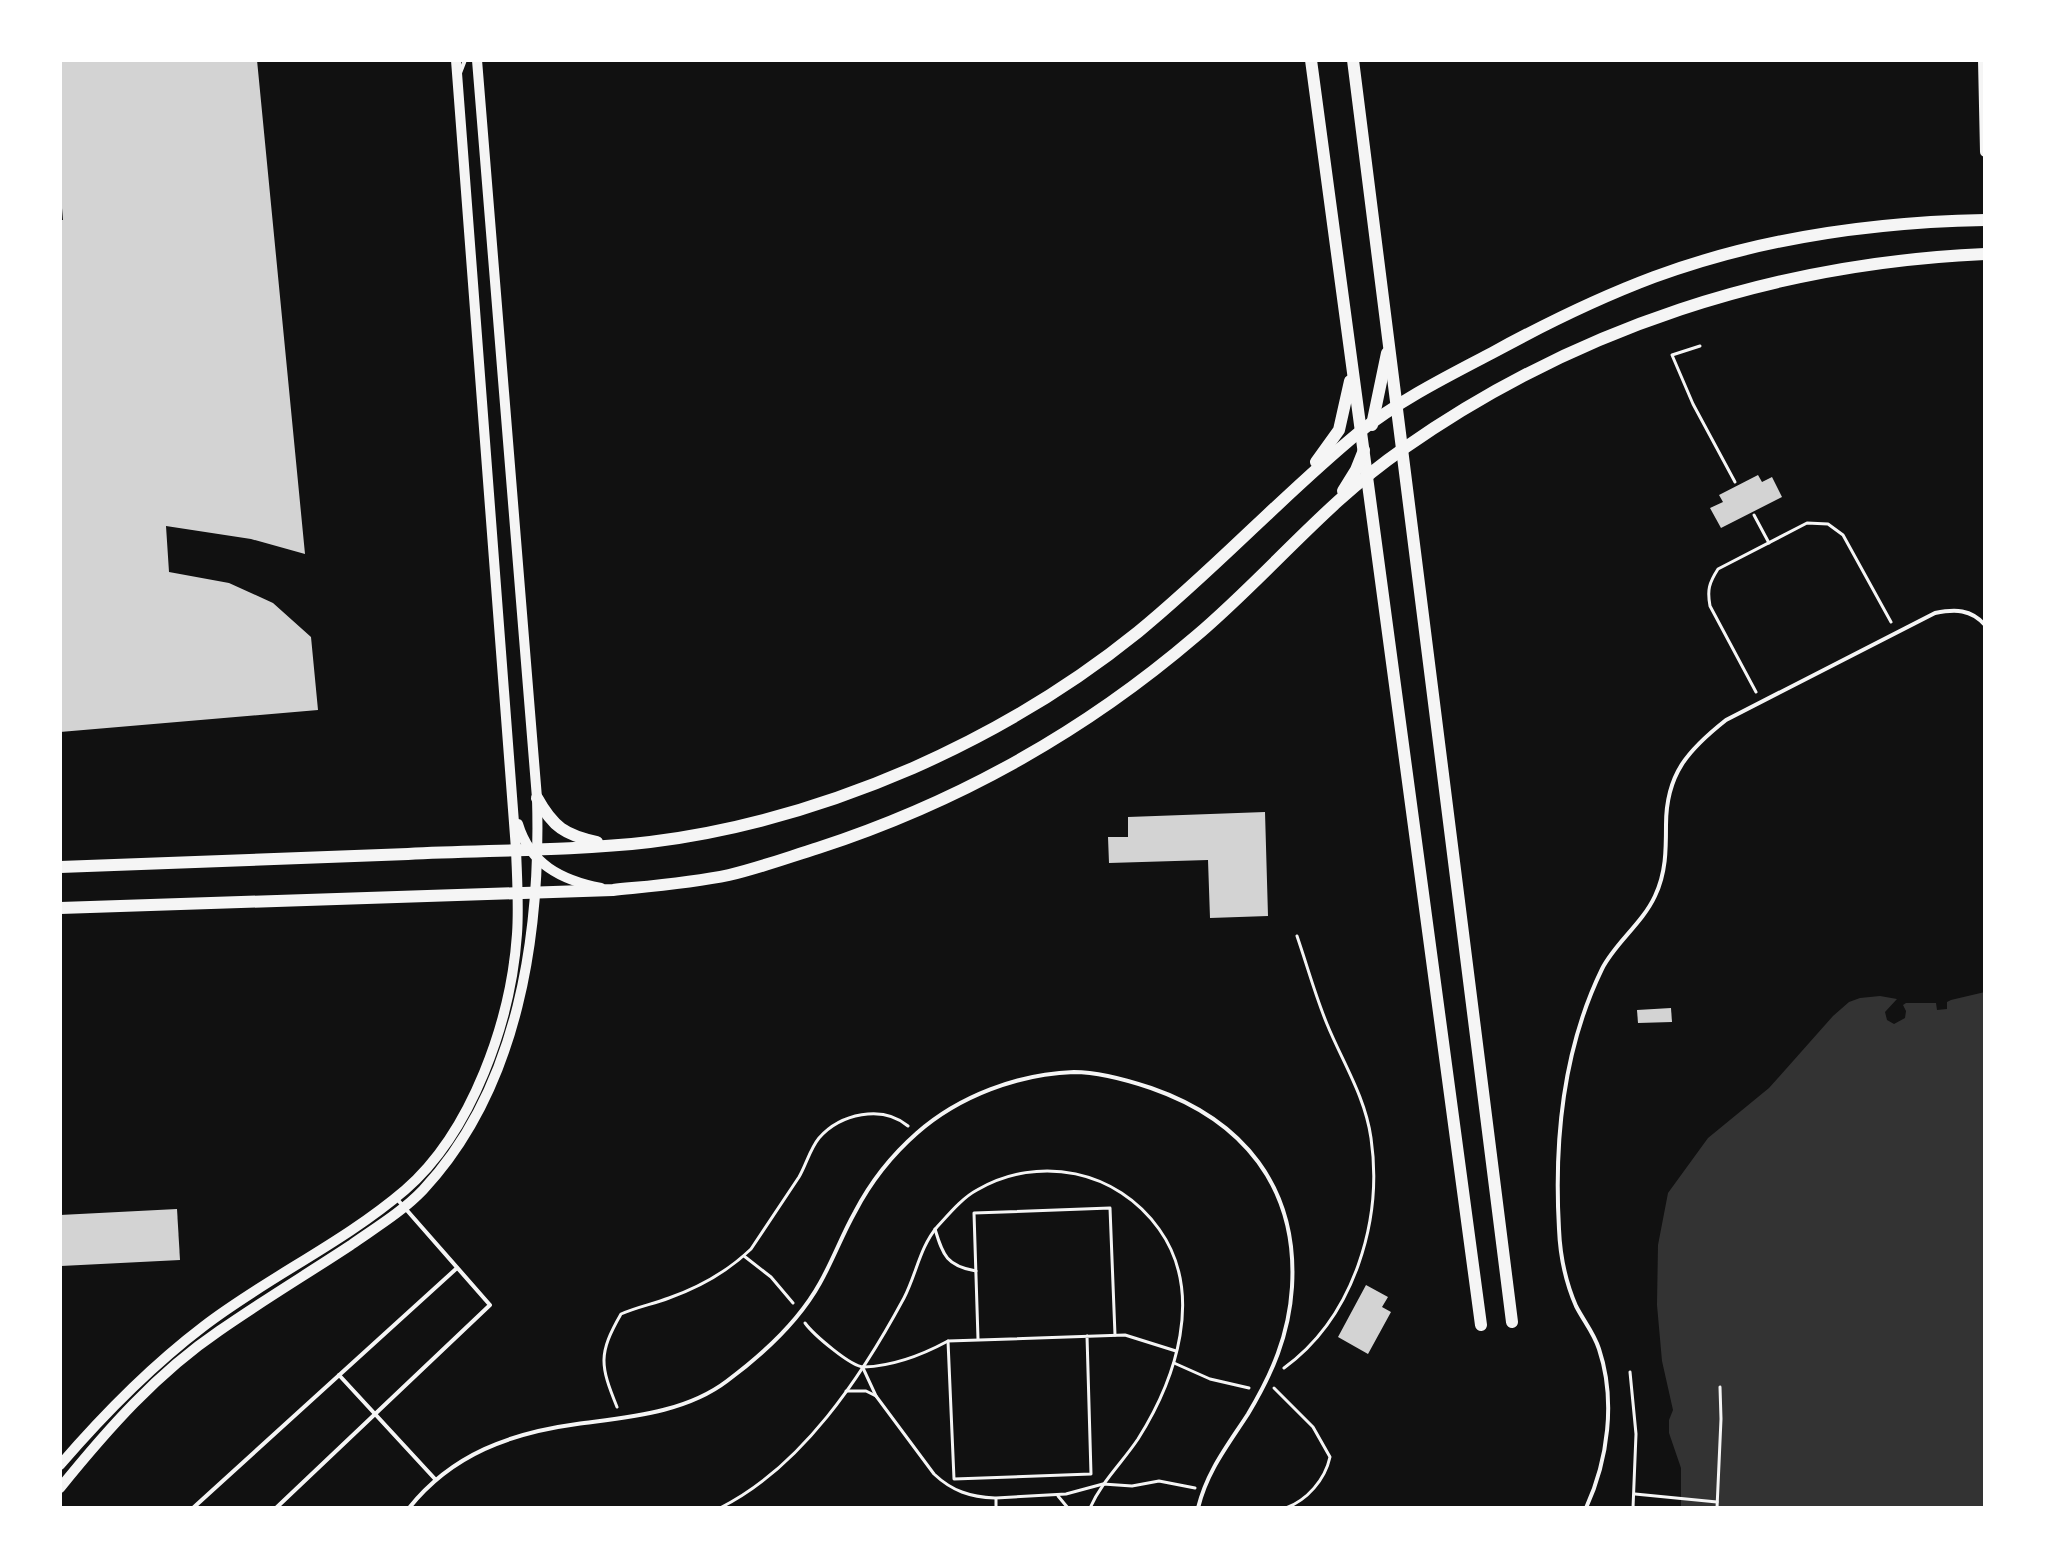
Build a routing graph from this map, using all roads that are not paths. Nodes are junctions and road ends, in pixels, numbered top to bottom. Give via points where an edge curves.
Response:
1 (456, 60) edge
2 (465, 60) edge
3 (477, 60) edge
4 (1311, 60) edge
5 (1353, 60) edge
6 (1983, 60) edge
7 (457, 83) junction
8 (1985, 152) edge
9 (1985, 220) edge
10 (1985, 254) edge
11 (1388, 335) junction
12 (1351, 359) junction
13 (1398, 405) junction
14 (1373, 422) junction
15 (1362, 430) junction
16 (1364, 448) junction
17 (1404, 448) junction
18 (1368, 475) junction
19 (1305, 478) junction
20 (1332, 506) junction
21 (1985, 625) edge
22 (537, 798) junction
23 (612, 845) junction
24 (530, 852) junction
25 (60, 867) edge
26 (613, 890) junction
27 (535, 891) junction
28 (517, 892) junction
29 (60, 908) edge
30 (395, 1198) junction
31 (403, 1207) junction
32 (457, 1268) junction
33 (1512, 1322) dead end
34 (1481, 1325) dead end
35 (1606, 1348) dead end
36 (1599, 1349) junction
37 (339, 1375) junction
38 (375, 1414) junction
39 (60, 1465) edge
40 (435, 1479) junction
41 (60, 1488) edge
42 (193, 1508) edge
43 (276, 1508) edge
44 (409, 1508) edge
45 (1198, 1508) edge
46 (1586, 1508) edge

1 - 7 street
2 - 7 lane
3 - 22 street
4 - 12 main road
5 - 11 main road
6 - 8 street
7 - 24 street via 513,806
9 - 13 main road via 1813,235 1666,273 1581,307
10 - 17 main road via 1823,271 1691,304 1560,357
11 - 13 main road
11 - 14 main road
12 - 15 main road
12 - 19 main road via 1339,430
13 - 14 main road
13 - 17 main road
14 - 15 main road
14 - 16 main road
15 - 16 main road
15 - 19 main road
16 - 18 main road
16 - 20 main road
17 - 18 main road
17 - 33 main road
18 - 20 main road
18 - 34 main road
19 - 23 main road via 1137,633 1015,716 912,768 788,812 677,838
20 - 26 main road via 1257,581 1143,679 1018,761 943,800 799,854 732,874
21 - 36 lane via 1954,609 1935,613 1726,720 1696,744 1680,766 1670,788 1665,860 1656,896 1604,965 1569,1067 1561,1129 1559,1233 1577,1306
22 - 23 main road via 557,827
22 - 24 street
23 - 24 main road
24 - 25 main road
24 - 26 street via 571,879
24 - 27 street
24 - 28 street
26 - 27 main road
27 - 28 main road
27 - 31 street via 520,992 495,1076 457,1148
28 - 29 main road
28 - 30 street via 512,971 481,1078 451,1137
30 - 31 lane
30 - 39 street via 206,1325 132,1387
31 - 32 lane
31 - 41 street via 174,1366 124,1413
32 - 37 lane
32 - 38 lane via 490,1305
35 - 36 lane
36 - 46 lane via 1607,1430
37 - 38 lane
37 - 42 lane
38 - 40 lane
38 - 43 lane
40 - 44 lane
40 - 45 lane via 497,1442 622,1418 689,1401 723,1385 799,1313 872,1183 917,1133 986,1091 1078,1072 1171,1095 1226,1127 1264,1168 1287,1223 1290,1310 1279,1356 1220,1454

